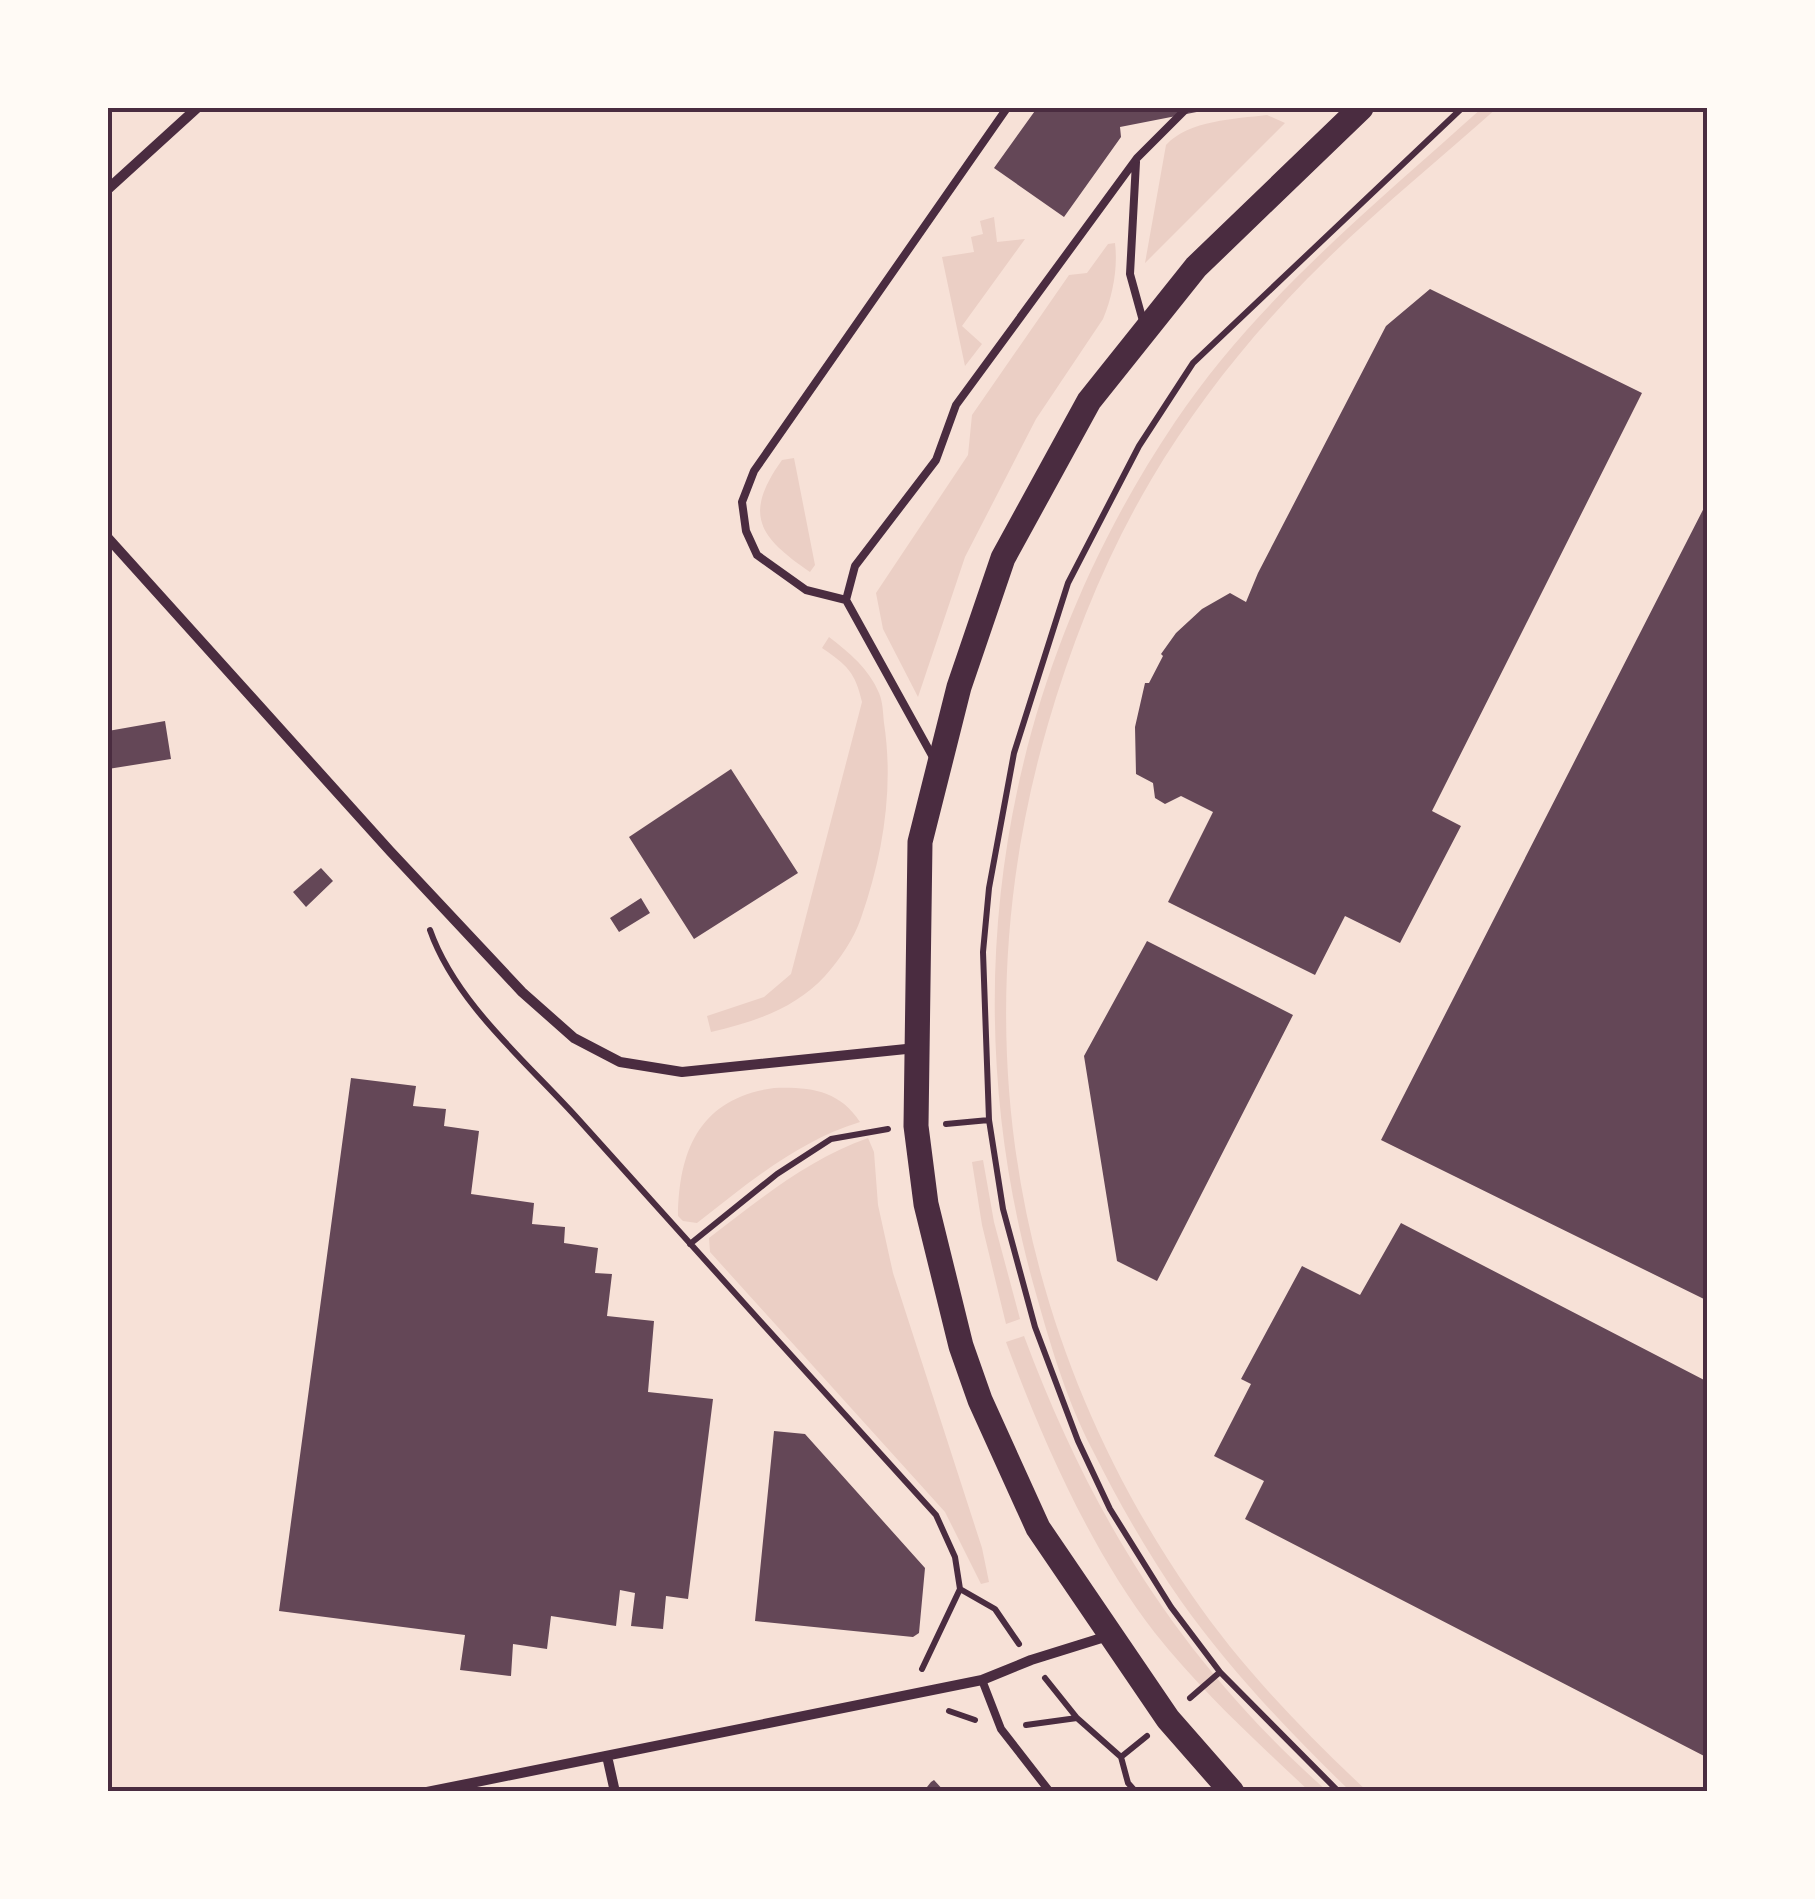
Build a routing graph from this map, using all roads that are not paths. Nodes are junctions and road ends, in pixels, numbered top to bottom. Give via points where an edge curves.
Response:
1 (197, 108) edge
2 (1007, 108) edge
3 (1187, 108) edge
4 (1361, 108) edge
5 (1137, 158) junction
6 (108, 189) edge
7 (1146, 330) junction
8 (108, 538) edge
9 (846, 600) junction
10 (938, 768) junction
11 (918, 1048) junction
12 (1108, 1636) junction
13 (982, 1680) junction
14 (606, 1756) junction
15 (427, 1792) edge
16 (615, 1792) edge
17 (1050, 1792) edge
18 (1232, 1792) edge

1 - 6 street
2 - 9 lane via 754,471 742,502 757,555 806,590
3 - 5 lane
4 - 7 main road via 1196,267
5 - 7 lane via 1130,274
5 - 9 lane via 956,405 936,460 855,566
7 - 10 main road via 1089,401 1003,558
8 - 11 street via 406,868 574,1038 620,1062 682,1072
9 - 10 lane
10 - 11 main road via 920,842
11 - 12 main road via 916,1126 926,1204 962,1346 1038,1528
12 - 13 street
12 - 18 main road via 1176,1731
13 - 14 street
13 - 17 lane via 1002,1729
14 - 15 street
14 - 16 street

